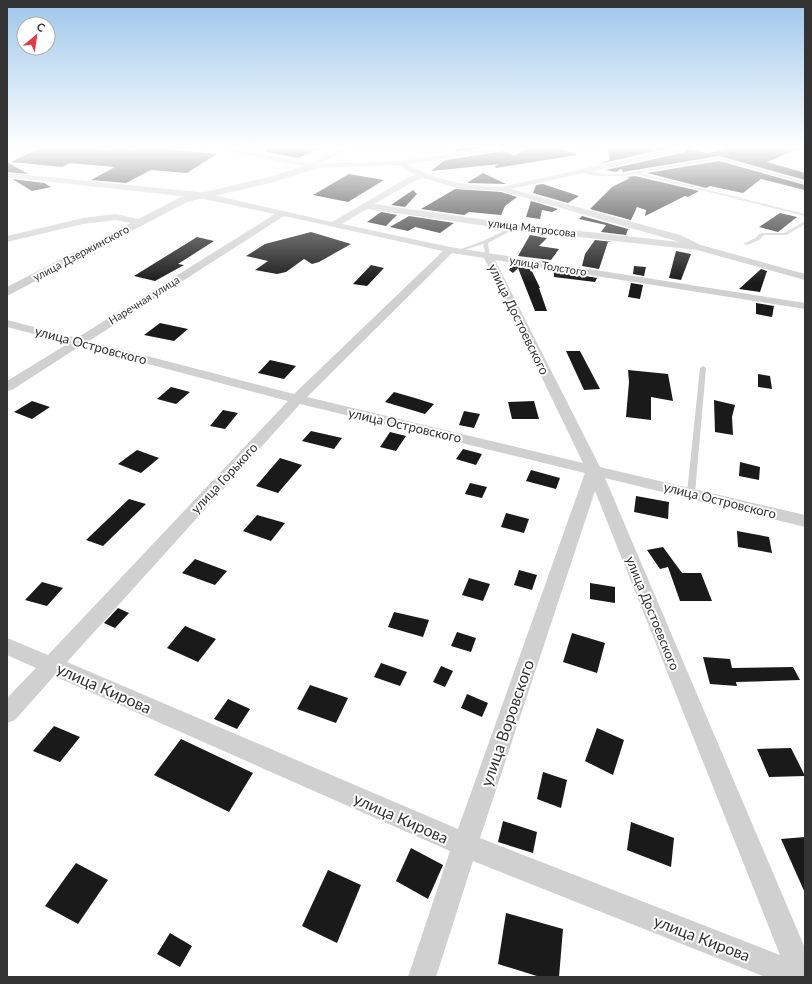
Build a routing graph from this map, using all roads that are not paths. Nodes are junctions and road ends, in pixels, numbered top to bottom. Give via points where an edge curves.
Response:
1 (169, 192) edge
2 (214, 192) edge
3 (390, 192) edge
4 (512, 192) edge
5 (711, 192) edge
6 (199, 195) junction
7 (367, 206) junction
8 (281, 214) junction
9 (805, 215) edge
10 (139, 222) junction
11 (805, 222) edge
12 (333, 225) junction
13 (805, 226) edge
14 (516, 227) junction
15 (805, 230) edge
16 (7, 239) edge
17 (746, 244) dead end
18 (698, 247) junction
19 (486, 249) junction
20 (454, 250) junction
21 (805, 277) edge
22 (7, 292) edge
23 (805, 306) edge
24 (7, 323) edge
25 (78, 341) junction
26 (703, 368) dead end
27 (7, 387) edge
28 (297, 399) junction
29 (594, 470) junction
30 (691, 493) junction
31 (805, 521) edge
32 (7, 646) edge
33 (52, 665) junction
34 (7, 713) edge
35 (465, 845) junction
36 (422, 977) edge
37 (802, 977) edge

1 - 6 street, улица Толстого
2 - 6 street, улица Дзержинского
3 - 7 street
4 - 18 street via 677,237
5 - 9 lane
6 - 8 street, улица Толстого
6 - 10 street, улица Дзержинского via 183,200
7 - 12 street
7 - 14 street, улица Матросова
8 - 12 street, улица Толстого
8 - 25 street, Наречная улица
10 - 16 street via 116,217 90,220
10 - 22 street, улица Дзержинского
11 - 17 lane via 785,234 763,234
12 - 20 street, улица Толстого
13 - 15 lane via 802,229
14 - 18 street, улица Матросова
14 - 19 lane
18 - 21 street
19 - 20 street, улица Толстого
19 - 20 lane
19 - 23 street, улица Толстого
19 - 29 street, улица Достоевского
20 - 28 street, улица Горького
24 - 25 street, улица Островского
25 - 27 street, Наречная улица
25 - 28 street, улица Островского
26 - 30 lane
28 - 29 street, улица Островского
28 - 33 street, улица Горького
29 - 30 street, улица Островского
29 - 35 street, улица Воровского
29 - 37 street, улица Достоевского
30 - 31 street, улица Островского
32 - 33 street, улица Кирова
33 - 34 street, улица Горького
33 - 35 street, улица Кирова
35 - 36 street, улица Воровского
35 - 37 street, улица Кирова

